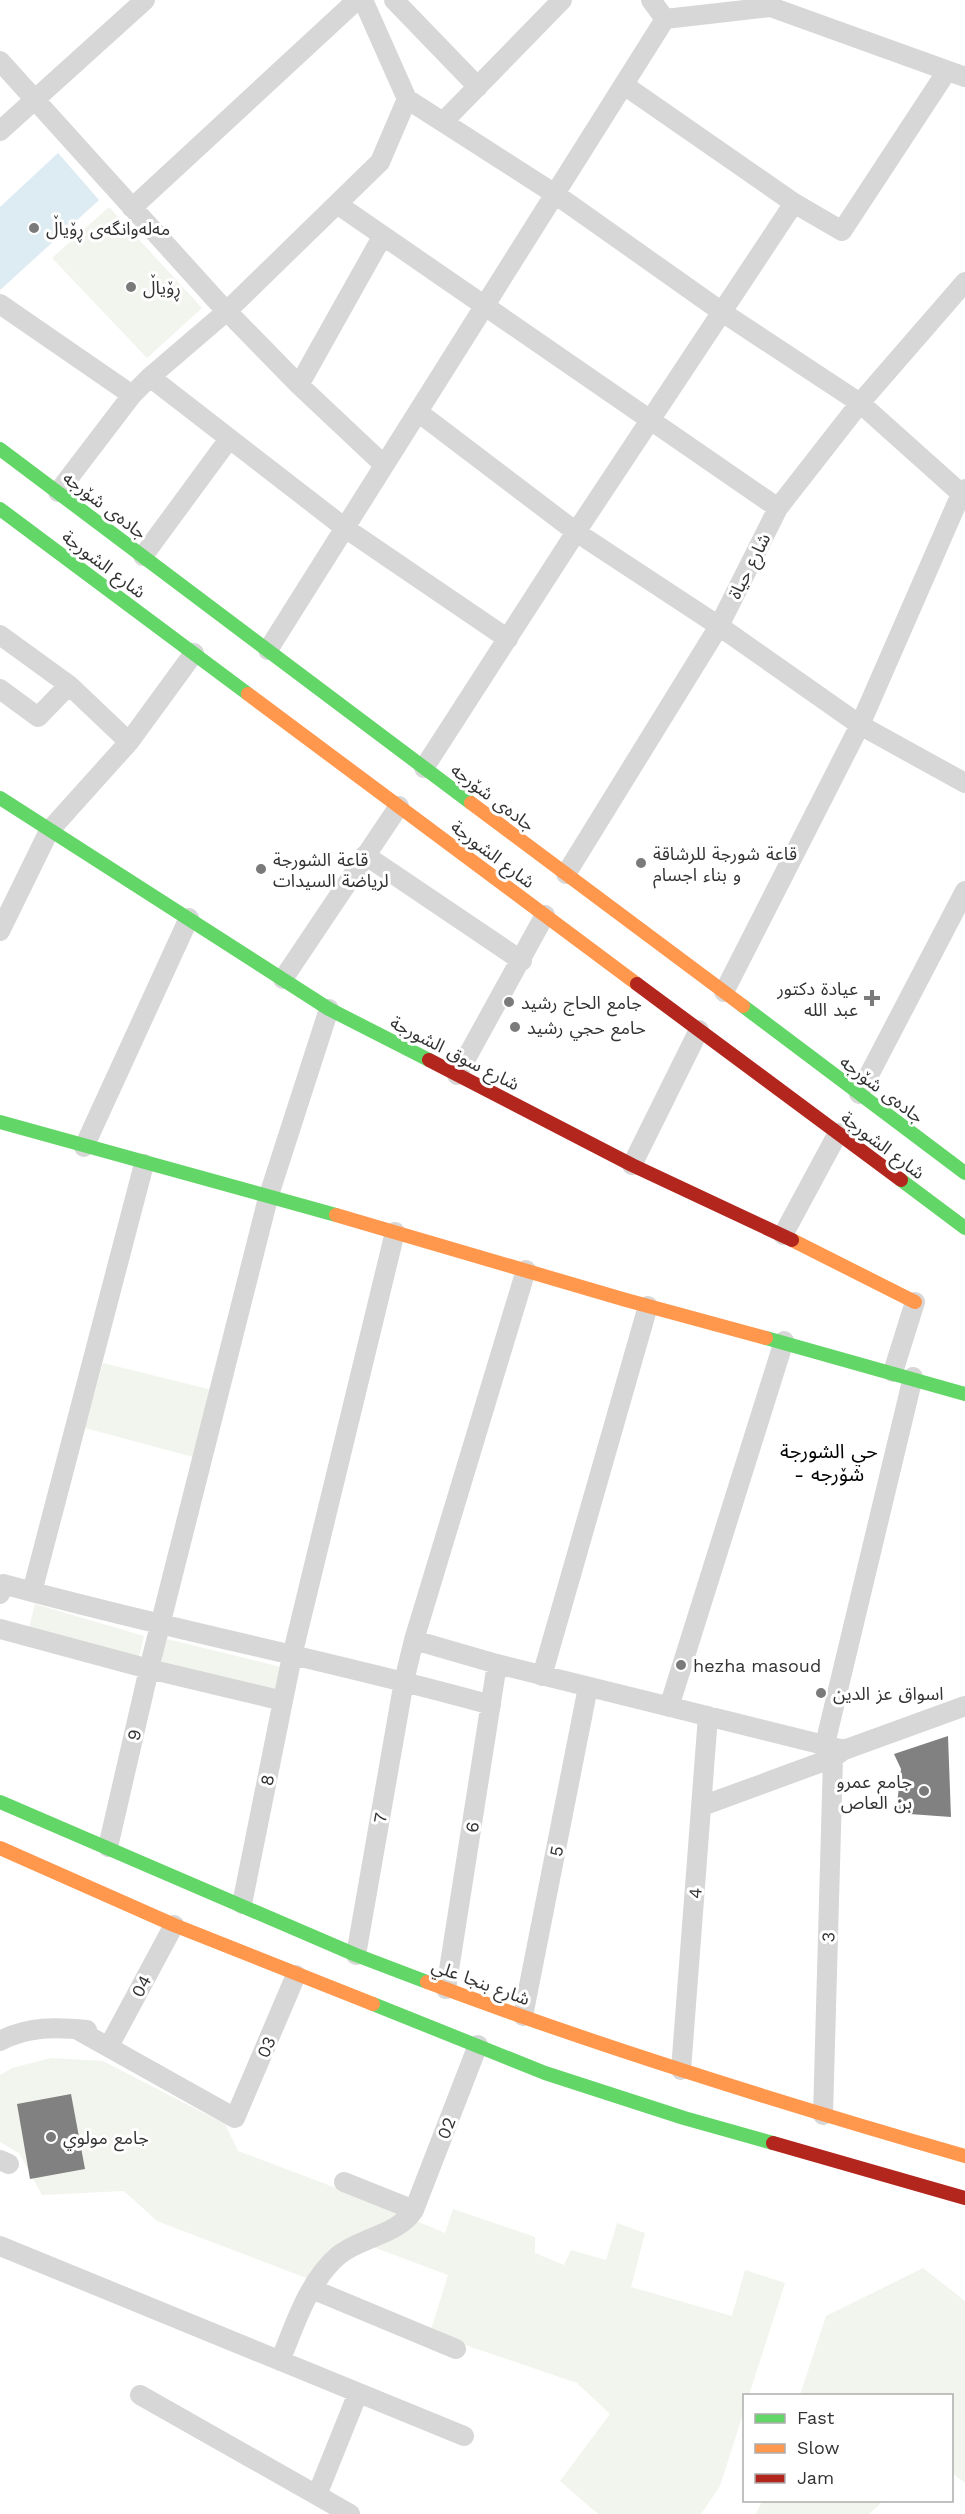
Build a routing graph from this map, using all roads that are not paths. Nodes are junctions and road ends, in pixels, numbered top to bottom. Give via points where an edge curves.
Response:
1 (145, 0) edge
2 (357, 0) edge
3 (363, 0) edge
4 (394, 0) edge
5 (562, 0) edge
6 (651, 0) edge
7 (665, 19) junction
8 (0, 62) edge
9 (956, 74) edge
10 (624, 85) junction
11 (477, 87) junction
12 (407, 99) junction
13 (34, 100) junction
14 (443, 122) junction
15 (0, 131) edge
16 (555, 194) junction
17 (794, 203) junction
18 (338, 204) junction
19 (132, 208) junction
20 (382, 237) junction
21 (965, 282) edge
22 (0, 304) edge
23 (485, 306) junction
24 (226, 311) junction
25 (722, 312) junction
26 (150, 376) junction
27 (299, 385) junction
28 (132, 395) junction
29 (860, 403) junction
30 (418, 412) junction
31 (651, 421) junction
32 (230, 439) junction
33 (0, 449) edge
34 (384, 465) junction
35 (58, 492) junction
36 (964, 493) edge
37 (778, 508) junction
38 (0, 509) edge
39 (345, 528) junction
40 (576, 532) junction
41 (143, 556) junction
42 (719, 626) junction
43 (0, 635) edge
44 (508, 639) junction
45 (268, 650) junction
46 (194, 653) junction
47 (69, 685) junction
48 (0, 689) edge
49 (860, 725) junction
50 (129, 742) junction
51 (424, 768) junction
52 (965, 783) edge
53 (0, 798) edge
54 (399, 806) junction
55 (49, 831) junction
56 (365, 855) junction
57 (566, 874) junction
58 (965, 891) edge
59 (545, 915) junction
60 (189, 918) junction
61 (0, 931) edge
62 (522, 961) junction
63 (283, 979) junction
64 (724, 992) junction
65 (329, 1009) junction
66 (699, 1030) junction
67 (457, 1075) junction
68 (857, 1099) junction
69 (1, 1127) edge
70 (840, 1128) junction
71 (84, 1147) junction
72 (144, 1164) junction
73 (632, 1165) junction
74 (965, 1173) edge
75 (268, 1198) junction
76 (965, 1228) edge
77 (395, 1232) junction
78 (783, 1235) junction
79 (526, 1270) junction
80 (915, 1302) joint
81 (648, 1306) junction
82 (784, 1341) junction
83 (893, 1372) junction
84 (913, 1377) junction
85 (965, 1394) edge
86 (2, 1589) edge
87 (32, 1592) junction
88 (161, 1624) junction
89 (0, 1629) edge
90 (414, 1640) junction
91 (292, 1656) junction
92 (498, 1665) junction
93 (149, 1669) junction
94 (542, 1676) junction
95 (404, 1681) junction
96 (588, 1687) junction
97 (282, 1701) junction
98 (491, 1705) junction
99 (669, 1707) junction
100 (965, 1707) edge
101 (708, 1716) junction
102 (834, 1751) junction
103 (0, 1802) edge
104 (702, 1806) junction
105 (108, 1847) junction
106 (0, 1848) edge
107 (242, 1904) junction
108 (174, 1925) junction
109 (356, 1955) junction
110 (296, 1975) junction
111 (446, 1989) junction
112 (523, 2016) junction
113 (113, 2039) junction
114 (0, 2041) edge
115 (478, 2045) junction
116 (681, 2070) junction
117 (823, 2115) junction
118 (965, 2156) edge
119 (344, 2181) dead end
120 (965, 2198) edge
121 (414, 2210) junction
122 (0, 2246) edge
123 (312, 2289) junction
124 (456, 2349) dead end
125 (280, 2361) junction
126 (358, 2392) junction
127 (140, 2395) dead end
128 (464, 2436) dead end
129 (317, 2495) junction
130 (350, 2514) edge

1 - 13 street
2 - 19 street
3 - 12 street
4 - 11 street
5 - 11 street
6 - 7 street
7 - 9 street via 771,7
7 - 10 street
8 - 13 street
9 - 17 street via 842,231
10 - 16 street
10 - 17 street
11 - 14 street
12 - 14 street
12 - 18 street via 380,162
13 - 15 street
13 - 19 street
14 - 16 street
16 - 23 street
16 - 25 street
17 - 25 street
18 - 20 street
18 - 24 street
19 - 24 street
20 - 23 street
20 - 27 street
21 - 29 street, شارع حياة
22 - 28 street
23 - 30 street
23 - 31 street
24 - 26 street
24 - 27 street
25 - 29 street
25 - 31 street
26 - 28 street
26 - 32 street
27 - 34 street
28 - 35 street
29 - 36 street
29 - 37 street, شارع حياة
30 - 34 street
30 - 40 street
31 - 37 street
31 - 40 street
32 - 39 street
32 - 41 street
33 - 35 main road, جادەی شۆرجە
34 - 39 street
35 - 41 main road, جادەی شۆرجە
36 - 49 street
37 - 42 street, شارع حياة
38 - 46 main road, شارع الشورجة
39 - 44 street
39 - 45 street
40 - 42 street
40 - 44 street
41 - 45 main road, جادەی شۆرجە
42 - 49 street
42 - 57 street, شارع حياة
43 - 47 street
44 - 51 street
45 - 51 main road, جادەی شۆرجە
46 - 50 street
46 - 54 main road, شارع الشورجة
47 - 48 street via 38,717
47 - 50 street
49 - 52 street
49 - 64 street
50 - 55 street
51 - 57 main road, جادەی شۆرجە
53 - 55 main road, شارع سوق الشورجة
54 - 56 street
54 - 59 main road, شارع الشورجة
55 - 60 main road, شارع سوق الشورجة
55 - 61 street
56 - 62 street
56 - 63 street
57 - 64 main road, جادەی شۆرجە
58 - 68 street
59 - 62 street
59 - 66 main road, شارع الشورجة
60 - 63 main road, شارع سوق الشورجة
60 - 71 street
62 - 67 street
63 - 65 main road, شارع سوق الشورجة
64 - 68 main road, جادەی شۆرجە
65 - 67 main road, شارع سوق الشورجة
65 - 75 street, 9
66 - 70 main road, شارع الشورجة
66 - 73 street
67 - 73 main road, شارع سوق الشورجة
68 - 74 main road, جادەی شۆرجە
69 - 71 main road
70 - 76 main road, شارع الشورجة
70 - 78 street
71 - 72 main road
72 - 75 main road
72 - 87 street
73 - 78 main road, شارع سوق الشورجة
75 - 77 main road
75 - 88 street, 9
77 - 79 main road
77 - 91 street, 8
78 - 80 main road, شارع سوق الشورجة
79 - 81 main road
79 - 90 street, 7
80 - 83 street
81 - 82 main road
81 - 94 street
82 - 83 main road
82 - 99 street
83 - 84 main road
84 - 85 main road
84 - 102 street, 3
86 - 87 street
87 - 88 street
88 - 91 street
88 - 93 street, 9
89 - 93 street
90 - 92 street
90 - 95 street, 7
91 - 95 street
91 - 97 street, 8
92 - 94 street
92 - 98 street, 6
93 - 97 street
93 - 105 street, 9
94 - 96 street
95 - 98 street
95 - 109 street, 7
96 - 99 street
96 - 112 street, 5
97 - 107 street, 8
98 - 111 street, 6
99 - 101 street
100 - 102 street
101 - 102 street
101 - 104 street, 4
102 - 104 street
102 - 117 street, 3
103 - 105 main road, شارع بنجا علي
104 - 116 street, 4
105 - 107 main road, شارع بنجا علي
106 - 108 main road
107 - 109 main road, شارع بنجا علي
108 - 110 main road
108 - 113 street, 04
109 - 111 main road, شارع بنجا علي
110 - 113 street, 03 via 235,2118
110 - 115 main road
111 - 112 main road, شارع بنجا علي
112 - 116 main road, شارع بنجا علي
113 - 114 street via 76,2029 35,2028
115 - 120 main road via 545,2073 684,2118
115 - 121 street, 02
116 - 117 main road, شارع بنجا علي
117 - 118 main road, شارع بنجا علي
119 - 121 street
121 - 123 street via 407,2221 340,2255
122 - 125 street
123 - 124 street
123 - 125 street
125 - 126 street
126 - 128 street
126 - 129 street
127 - 129 street
129 - 130 street

